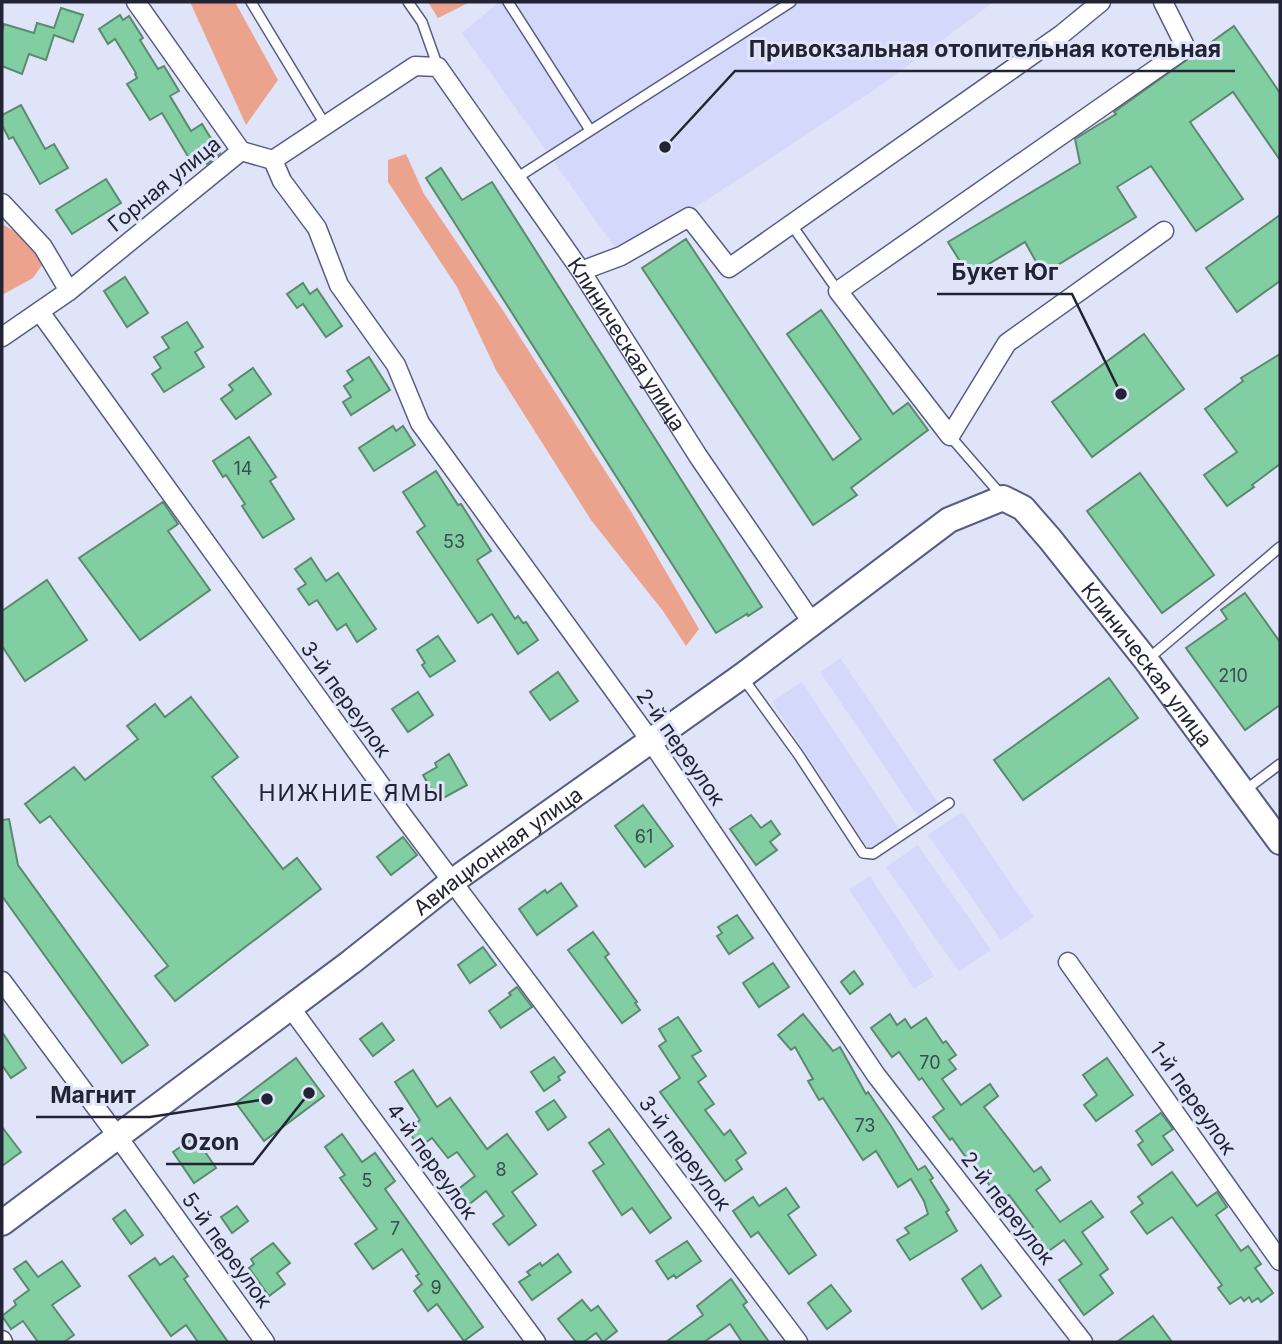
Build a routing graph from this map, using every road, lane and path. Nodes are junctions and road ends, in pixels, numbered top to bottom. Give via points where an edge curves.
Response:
1 (136, 2) edge
2 (251, 2) edge
3 (408, 2) edge
4 (508, 2) edge
5 (791, 2) edge
6 (1101, 2) edge
7 (1163, 2) edge
8 (438, 67) junction
9 (327, 126) junction
10 (590, 130) junction
11 (241, 150) junction
12 (273, 160) junction
13 (515, 179) junction
14 (2, 203) edge
15 (791, 224) junction
16 (1164, 231) dead end
17 (581, 271) junction
18 (69, 291) junction
19 (838, 291) junction
20 (40, 312) junction
21 (2, 337) edge
22 (950, 436) junction
23 (1003, 498) junction
24 (1280, 547) edge
25 (813, 624) junction
26 (1146, 660) junction
27 (742, 676) junction
28 (650, 740) junction
29 (1280, 764) edge
30 (1243, 792) junction
31 (949, 803) dead end
32 (1280, 842) edge
33 (453, 881) junction
34 (1068, 962) dead end
35 (2, 981) edge
36 (290, 1007) junction
37 (118, 1137) junction
38 (2, 1223) edge
39 (1280, 1261) edge
40 (265, 1342) edge
41 (536, 1342) edge
42 (799, 1342) edge
43 (1083, 1342) edge

1 - 11 street
2 - 9 lane
3 - 8 lane via 422,22
4 - 10 lane
5 - 10 lane
6 - 15 street
7 - 19 street via 1186,48
8 - 9 street via 415,66
8 - 13 street, Клиническая улица
9 - 12 street
10 - 13 lane
11 - 12 street, Горная улица
11 - 18 street, Горная улица
12 - 28 street, 2-й переулок via 282,181 317,228 339,285 396,365 419,423
13 - 17 street, Клиническая улица
14 - 18 street via 43,247
15 - 17 street via 729,268 689,217 621,256
15 - 19 lane
16 - 22 street via 1007,342
17 - 25 street, Клиническая улица via 698,456
18 - 20 street, Горная улица
19 - 22 street
20 - 21 street, Горная улица
20 - 33 street, 3-й переулок
22 - 23 lane
23 - 25 main road, Авиационная улица via 949,520
23 - 26 main road, Клиническая улица via 1023,508
24 - 26 lane
25 - 27 main road, Авиационная улица
26 - 30 main road, Клиническая улица
27 - 28 main road, Авиационная улица
27 - 31 lane via 863,853 873,854
28 - 33 main road, Авиационная улица
28 - 43 street, 2-й переулок via 876,1075
29 - 30 lane
30 - 32 main road, Клиническая улица
33 - 36 main road, Авиационная улица
33 - 42 street, 3-й переулок
34 - 39 street, 1-й переулок
35 - 37 street, 5-й переулок
36 - 37 main road, Авиационная улица
36 - 41 street, 4-й переулок
37 - 38 main road, Авиационная улица
37 - 40 street, 5-й переулок

